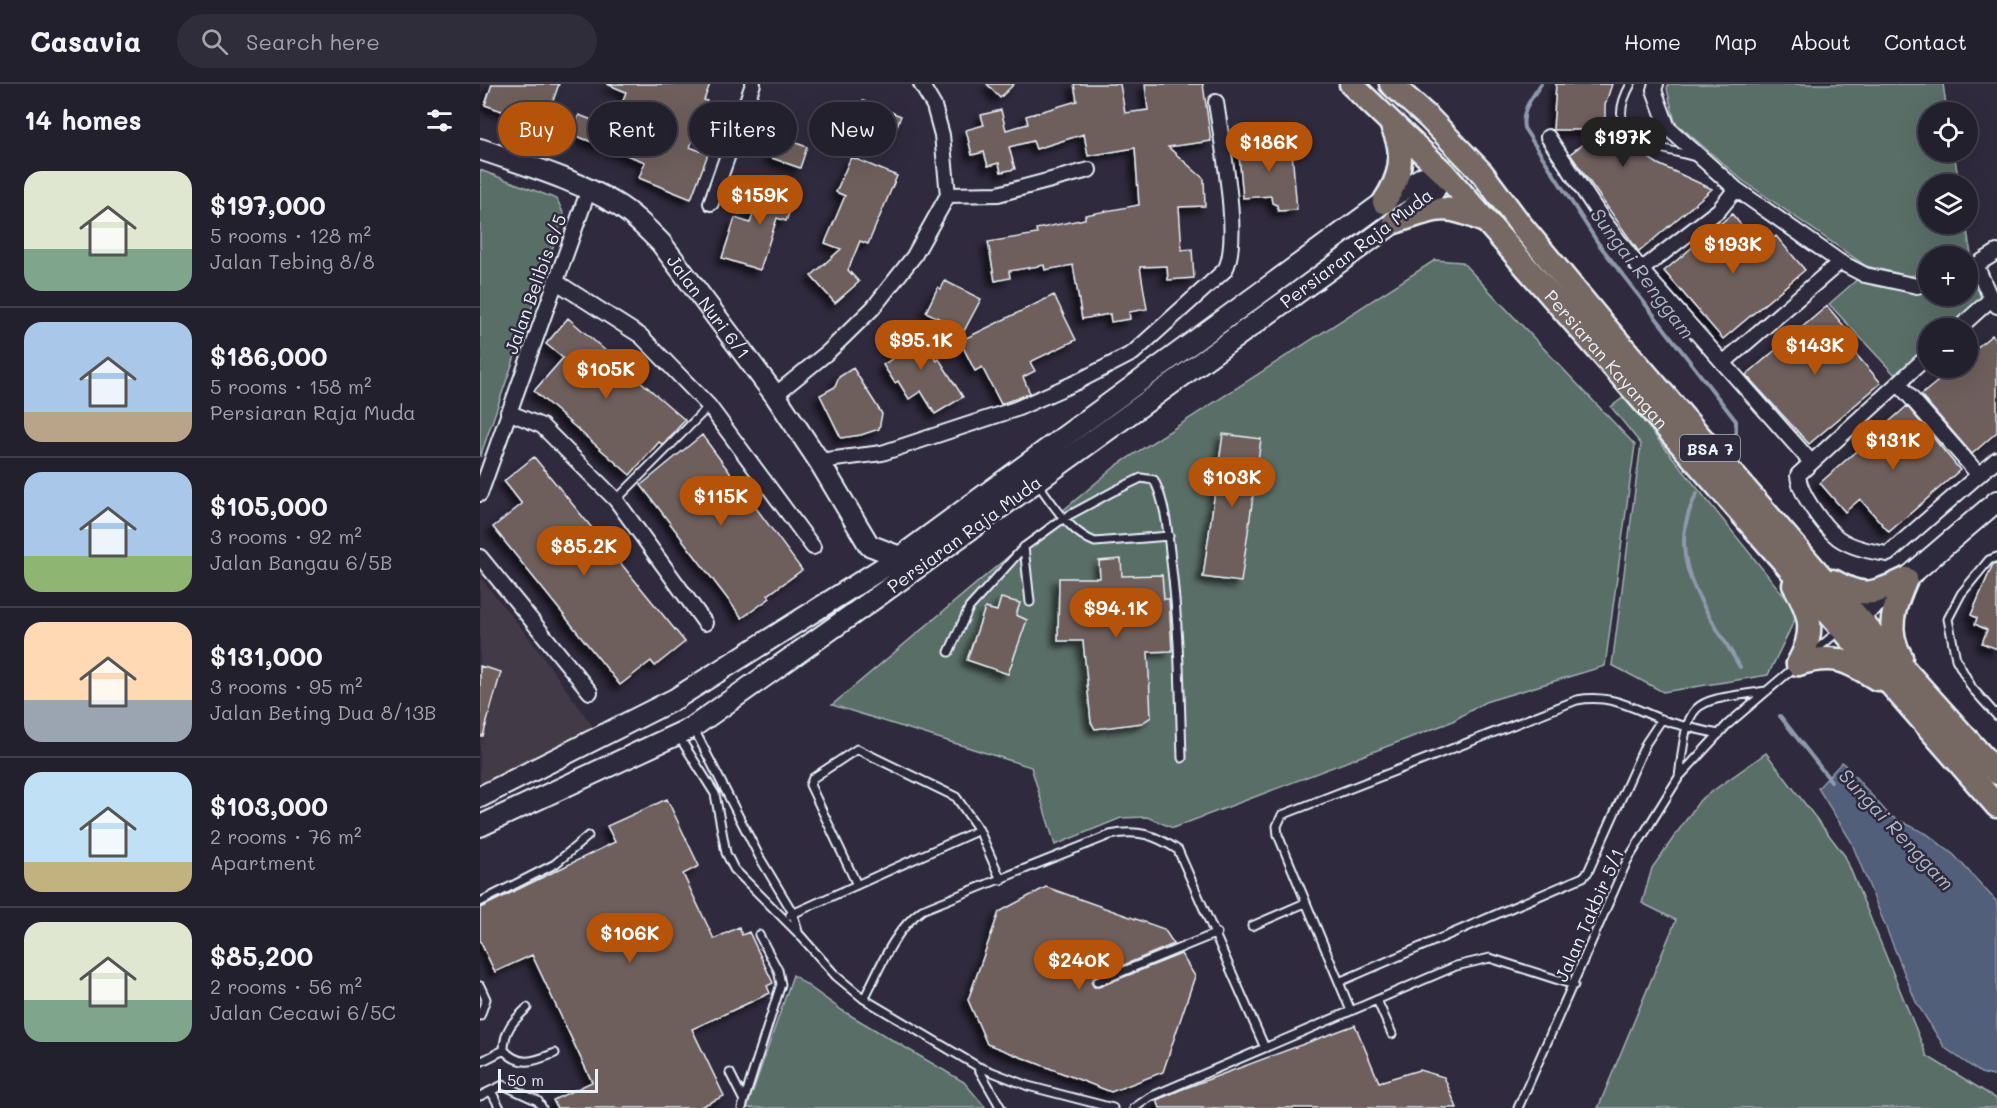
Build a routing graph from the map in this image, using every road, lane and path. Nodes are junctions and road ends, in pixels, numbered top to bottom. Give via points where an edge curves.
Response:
1 (753, 84) edge
2 (921, 84) edge
3 (1351, 84) edge
4 (1383, 84) edge
5 (1391, 84) edge
6 (1631, 84) edge
7 (1656, 84) edge
8 (1216, 102) dead end
9 (1390, 122) junction
10 (1548, 136) dead end
11 (480, 148) edge
12 (1705, 160) junction
13 (1089, 170) dead end
14 (1444, 172) junction
15 (589, 189) junction
16 (1736, 189) junction
17 (948, 195) junction
18 (711, 203) dead end
19 (1390, 212) junction
20 (1484, 221) junction
21 (1520, 224) junction
22 (1997, 252) edge
23 (1840, 262) junction
24 (1978, 265) edge
25 (1641, 270) junction
26 (1978, 277) edge
27 (555, 281) junction
28 (1918, 286) edge
29 (1994, 302) edge
30 (1972, 318) edge
31 (1723, 363) junction
32 (1918, 366) edge
33 (1898, 383) junction
34 (775, 395) junction
35 (709, 406) junction
36 (508, 412) junction
37 (1997, 459) edge
38 (819, 460) junction
39 (1811, 462) junction
40 (1979, 475) junction
41 (1037, 482) junction
42 (480, 494) edge
43 (616, 500) junction
44 (1997, 501) edge
45 (1064, 518) junction
46 (1169, 536) junction
47 (869, 545) junction
48 (813, 547) dead end
49 (1024, 547) junction
50 (1774, 550) junction
51 (480, 557) edge
52 (900, 557) junction
53 (1997, 557) edge
54 (1818, 573) junction
55 (865, 579) junction
56 (1906, 579) junction
57 (1030, 602) dead end
58 (1850, 622) junction
59 (705, 623) dead end
60 (949, 652) dead end
61 (1798, 664) junction
62 (1911, 675) junction
63 (1894, 690) junction
64 (1768, 691) junction
65 (590, 692) dead end
66 (668, 703) junction
67 (1997, 716) edge
68 (1662, 719) junction
69 (1685, 727) junction
70 (685, 731) junction
71 (1719, 734) junction
72 (1182, 758) dead end
73 (1997, 773) edge
74 (1679, 777) junction
75 (480, 797) edge
76 (1997, 806) edge
77 (480, 826) edge
78 (979, 830) junction
79 (588, 836) dead end
80 (1001, 880) junction
81 (856, 885) junction
82 (480, 902) edge
83 (1305, 903) junction
84 (793, 913) junction
85 (783, 918) junction
86 (1252, 926) dead end
87 (1217, 933) junction
88 (799, 934) junction
89 (759, 935) dead end
90 (1097, 982) dead end
91 (1339, 982) junction
92 (1574, 985) junction
93 (480, 986) edge
94 (864, 999) junction
95 (1377, 1000) junction
96 (527, 1008) dead end
97 (1351, 1011) junction
98 (480, 1016) edge
99 (1392, 1034) dead end
100 (1265, 1048) junction
101 (504, 1050) junction
102 (555, 1053) dead end
103 (481, 1060) edge
104 (977, 1066) junction
105 (730, 1073) dead end
106 (491, 1091) junction
107 (480, 1096) edge
108 (743, 1104) edge
109 (1082, 1105) edge
110 (500, 1108) edge
111 (542, 1108) edge
112 (1001, 1108) edge
113 (1113, 1108) edge
114 (1134, 1108) edge
115 (1518, 1108) edge

1 - 18 street
2 - 17 street via 934,106 942,135
3 - 9 main road, Persiaran Kayangan / BSA 7
4 - 14 main road, BSA 7 via 1438,143
5 - 21 main road, Persiaran Kayangan / BSA 7 via 1482,173
6 - 12 lane via 1621,102 1619,117 1626,131 1666,149
7 - 12 street via 1654,90 1668,128
8 - 38 street via 1232,229 1229,263 1142,345 1077,382 1016,409 882,453
9 - 14 main road, Persiaran Kayangan / BSA 7
9 - 19 main road via 1399,138 1402,159
10 - 25 street
11 - 15 main road, Jalan Nuri 6/1
12 - 16 street
13 - 17 street via 998,194
14 - 19 main road, Persiaran Raja Muda via 1434,191
14 - 20 main road, Persiaran Kayangan / BSA 7
14 - 21 main road, BSA 7 via 1466,177 1478,185
15 - 27 street, Jalan Belibis 6/5
15 - 34 main road, Jalan Nuri 6/1 via 618,205 661,243
16 - 23 street
16 - 25 street via 1719,210
17 - 34 street via 914,256 873,309
19 - 20 main road via 1457,209
19 - 41 main road, Persiaran Raja Muda
19 - 52 main road, Persiaran Raja Muda
20 - 50 main road, Persiaran Kayangan / BSA 7
21 - 54 main road, Persiaran Kayangan / BSA 7
22 - 24 street
23 - 28 street via 1865,275
23 - 31 street
25 - 31 street
26 - 29 street
27 - 35 street via 641,336
27 - 36 street, Jalan Belibis 6/5
29 - 30 street
31 - 39 street
32 - 33 street
33 - 39 street
33 - 40 street
34 - 38 main road, Jalan Nuri 6/1
35 - 43 lane
35 - 48 street
36 - 42 street, Jalan Belibis 6/5
36 - 43 street via 542,426
37 - 40 street
38 - 47 main road, Jalan Nuri 6/1
39 - 40 street via 1798,475 1801,492 1838,537 1853,546 1888,554
41 - 45 lane
41 - 70 main road, Persiaran Raja Muda
43 - 59 street
44 - 56 main road
45 - 46 lane via 1095,542
45 - 46 lane via 1141,478 1148,478 1154,480 1160,491
45 - 49 lane
46 - 72 lane via 1178,628
47 - 52 main road
47 - 55 main road
49 - 57 lane
49 - 60 lane via 969,608
50 - 58 main road, Persiaran Kayangan / BSA 7
50 - 61 main road via 1804,604 1811,629
51 - 65 street
52 - 55 main road, Persiaran Raja Muda
53 - 67 lane via 1989,560 1961,594 1948,619 1956,659 1972,688
54 - 56 main road via 1850,591 1865,594
54 - 58 main road, Persiaran Kayangan / BSA 7
55 - 66 main road, Persiaran Raja Muda
56 - 58 main road
56 - 62 main road via 1893,609 1891,627
58 - 61 lane, Jalan Takbir 5/1
58 - 62 main road, Persiaran Kayangan / BSA 7
58 - 63 main road, Persiaran Kayangan / BSA 7
61 - 63 main road via 1820,657 1843,659
61 - 64 lane, Jalan Takbir 5/1
62 - 73 main road, Persiaran Kayangan / BSA 7
63 - 76 main road, Persiaran Kayangan / BSA 7
64 - 69 lane via 1700,704 1690,713
64 - 71 lane, Jalan Takbir 5/1
66 - 70 main road
66 - 75 main road, Persiaran Raja Muda
68 - 69 lane
68 - 83 lane via 1624,702 1577,700 1288,811 1279,820 1278,835
68 - 91 lane via 1646,743 1583,877
69 - 71 lane
69 - 74 lane
70 - 77 main road, Persiaran Raja Muda
70 - 84 lane
70 - 85 lane via 715,794 726,853 734,869
71 - 74 lane, Jalan Takbir 5/1
74 - 92 lane, Jalan Takbir 5/1 via 1627,861
78 - 80 lane
78 - 81 lane
78 - 81 lane via 956,797 863,749 853,750 813,778 810,785
79 - 82 lane via 555,864
80 - 87 lane via 1110,835 1144,832 1178,850
80 - 94 lane via 922,910 909,920 897,935
81 - 84 lane
83 - 86 lane
83 - 91 lane
84 - 85 lane
84 - 88 lane
85 - 88 lane
87 - 90 lane
87 - 100 lane
88 - 94 lane via 836,976
89 - 108 lane via 781,977
91 - 97 lane
92 - 95 lane via 1490,958 1479,958
92 - 115 lane, Jalan Takbir 5/1
93 - 98 lane via 486,999
94 - 104 lane
95 - 97 lane
95 - 99 lane
96 - 101 lane via 510,1024
97 - 100 lane
100 - 114 lane via 1150,1097
101 - 102 lane via 511,1057 532,1063
101 - 103 lane
104 - 109 lane
104 - 112 lane
105 - 108 lane
106 - 107 lane
106 - 110 lane
106 - 111 lane via 503,1085 538,1101
109 - 113 lane

